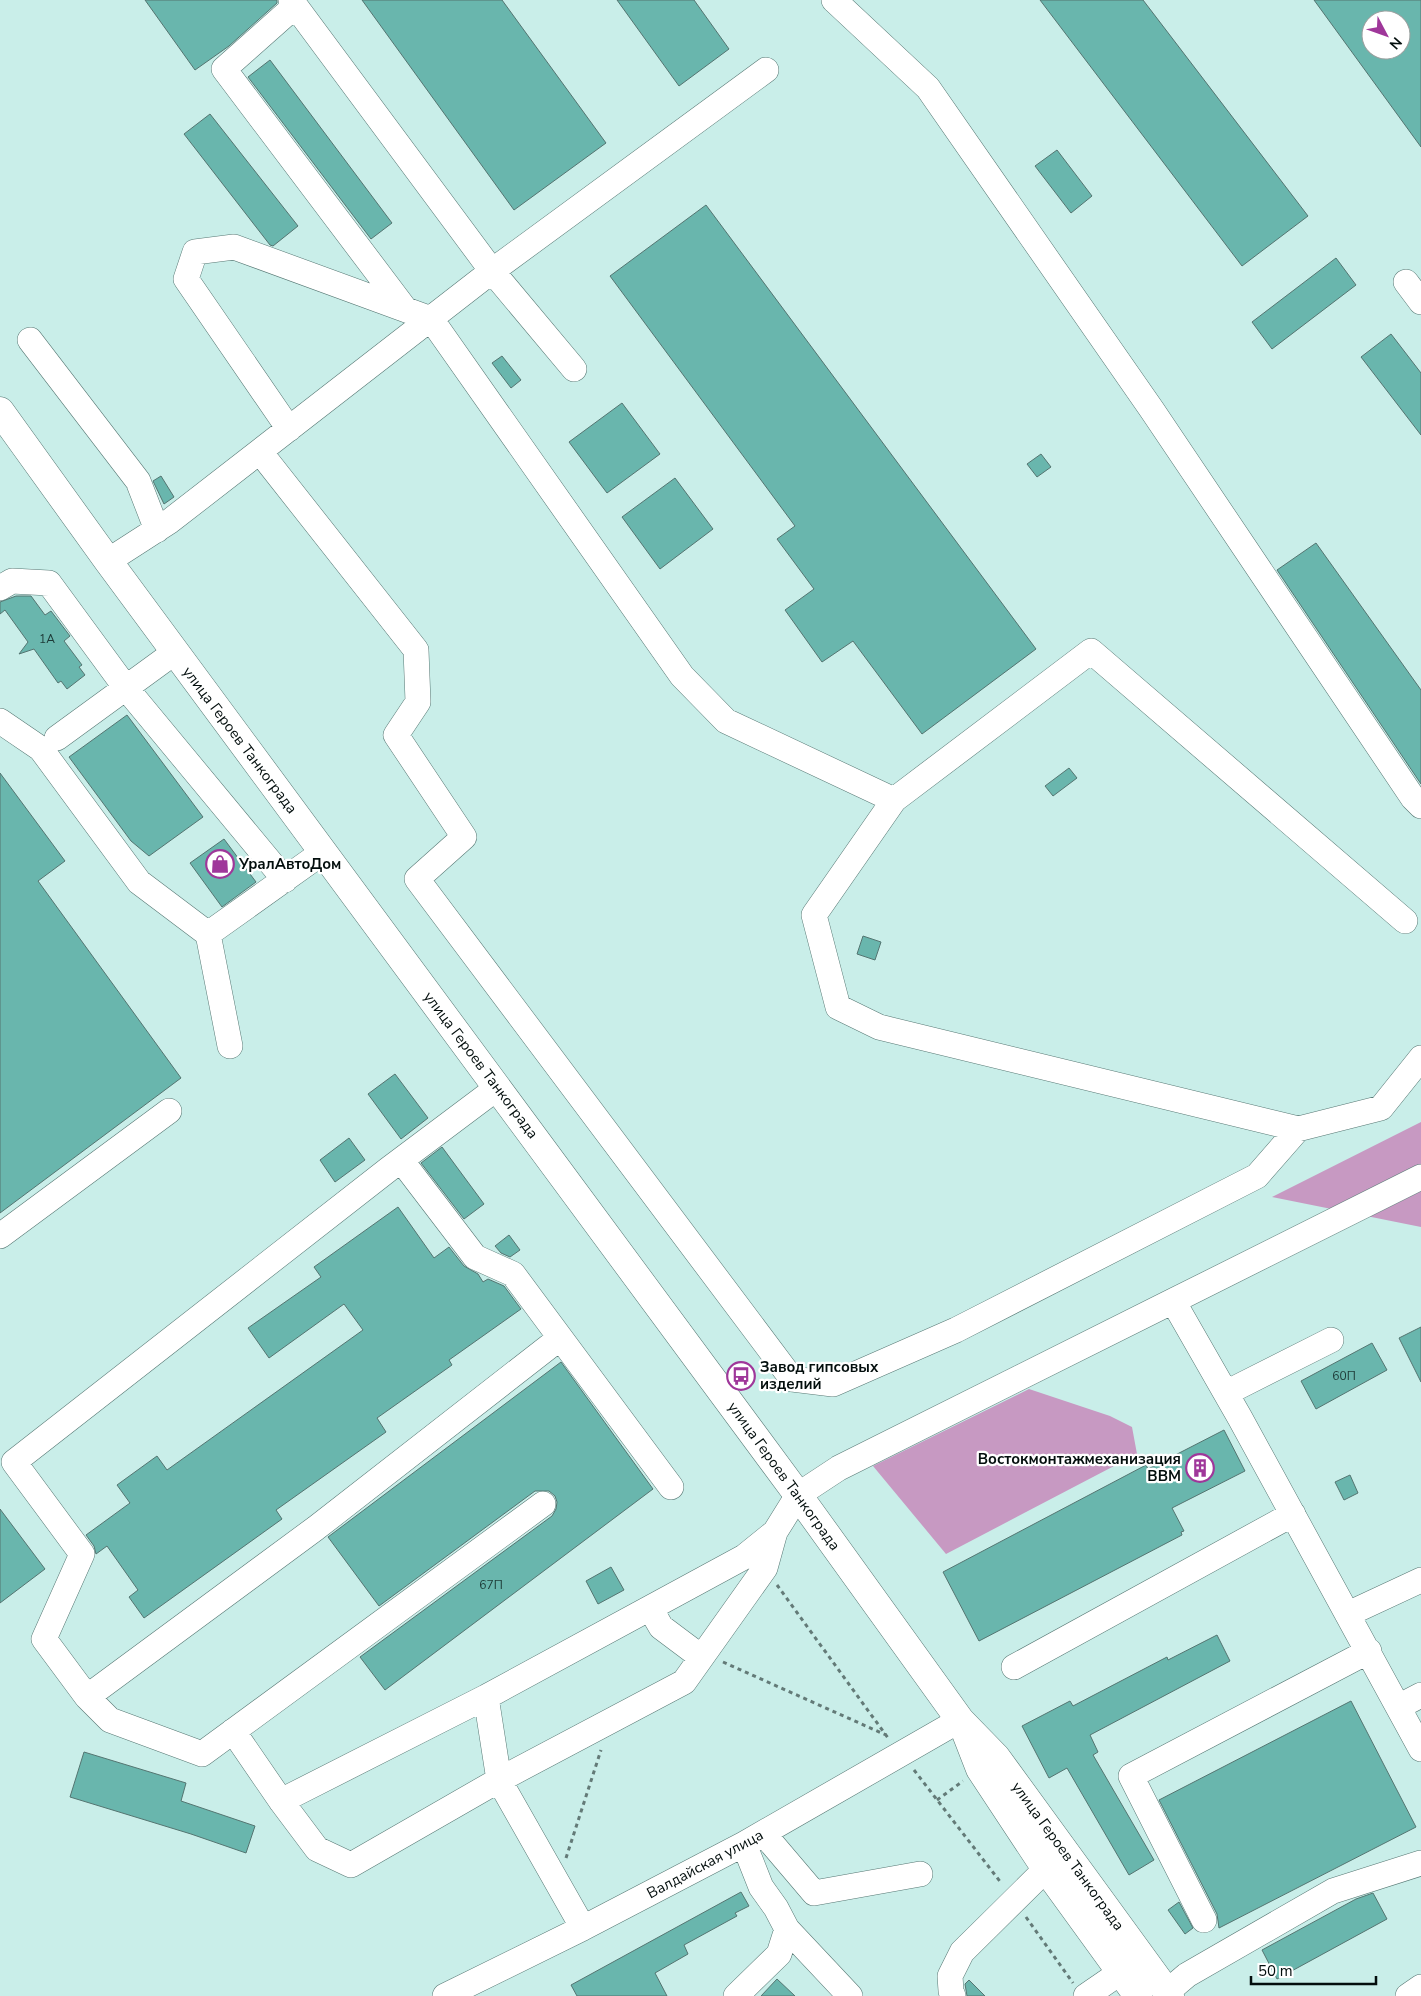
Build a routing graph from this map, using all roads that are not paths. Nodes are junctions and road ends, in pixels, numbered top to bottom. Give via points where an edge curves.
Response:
1 (293, 3) edge
2 (849, 5) edge
3 (766, 70) dead end
4 (492, 272) junction
5 (1406, 282) dead end
6 (1421, 302) edge
7 (405, 310) junction
8 (431, 319) junction
9 (30, 340) dead end
10 (574, 369) dead end
11 (0, 411) edge
12 (289, 429) junction
13 (260, 452) junction
14 (157, 530) junction
15 (108, 561) junction
16 (0, 588) edge
17 (175, 652) junction
18 (126, 688) junction
19 (0, 721) edge
20 (58, 738) dead end
21 (894, 800) junction
22 (1421, 806) edge
23 (323, 852) junction
24 (285, 880) junction
25 (1405, 921) dead end
26 (208, 934) junction
27 (230, 1046) dead end
28 (1421, 1058) edge
29 (497, 1088) junction
30 (169, 1110) dead end
31 (1298, 1129) junction
32 (401, 1160) junction
33 (1421, 1177) edge
34 (0, 1236) edge
35 (1173, 1301) junction
36 (560, 1338) junction
37 (1331, 1340) dead end
38 (1226, 1393) junction
39 (7, 1467) edge
40 (671, 1487) dead end
41 (798, 1495) junction
42 (542, 1504) dead end
43 (1294, 1514) junction
44 (775, 1532) junction
45 (1421, 1580) edge
46 (650, 1608) junction
47 (1348, 1614) junction
48 (1369, 1651) junction
49 (703, 1655) junction
50 (1014, 1666) dead end
51 (1421, 1695) edge
52 (87, 1697) junction
53 (486, 1697) junction
54 (1398, 1707) junction
55 (960, 1720) junction
56 (233, 1731) junction
57 (1421, 1749) edge
58 (499, 1780) junction
59 (281, 1801) junction
60 (754, 1838) junction
61 (1421, 1864) edge
62 (1046, 1869) junction
63 (920, 1874) dead end
64 (1204, 1920) dead end
65 (583, 1928) junction
66 (787, 1929) junction
67 (1120, 1972) junction
68 (1421, 1987) edge
69 (1081, 1992) edge
70 (1168, 1994) edge
71 (445, 1996) edge
72 (736, 1996) edge
73 (850, 1996) edge
74 (953, 1996) edge
75 (1138, 1996) edge
76 (1408, 1996) edge

1 - 4 street
1 - 7 street via 224,69
2 - 22 street via 928,88
3 - 4 street
4 - 8 street
4 - 10 street
5 - 6 street
7 - 8 street
7 - 12 street via 234,247 195,252 186,278
8 - 12 street
8 - 21 street via 682,676 726,721
9 - 14 street via 138,481
11 - 15 main road, улица Героев Танкограда
12 - 13 street
13 - 14 street
13 - 31 street via 416,650 418,702 396,735 464,837 417,879 792,1379 833,1384 956,1330 1258,1176
14 - 15 street
15 - 17 main road, улица Героев Танкограда
16 - 18 street via 12,581 49,583
17 - 18 street
17 - 23 main road, улица Героев Танкограда
18 - 20 street
18 - 24 street
19 - 26 street via 41,749 139,882
21 - 25 street via 1091,651
21 - 31 street via 814,915 838,1007 878,1027
23 - 24 street
23 - 29 main road, улица Героев Танкограда
24 - 26 street
26 - 27 street
28 - 31 street via 1381,1108
29 - 32 street
29 - 41 main road, улица Героев Танкограда
30 - 34 street
32 - 36 street via 475,1257 513,1274
32 - 39 street
33 - 35 street
35 - 38 street
35 - 41 street via 839,1468
36 - 40 street
36 - 52 street via 316,1528
37 - 38 street
38 - 43 street
39 - 52 street via 82,1554 44,1639
41 - 44 street
41 - 55 main road, улица Героев Танкограда
42 - 56 street
43 - 47 street
43 - 50 street
44 - 46 street via 744,1557
44 - 49 street via 765,1568
45 - 47 street
46 - 49 street via 661,1627
46 - 53 street
47 - 48 street
48 - 54 street
48 - 64 street via 1131,1776
49 - 58 street via 684,1682
51 - 54 street
52 - 56 street via 110,1720 202,1754
53 - 58 street
53 - 59 street
54 - 57 street
55 - 60 street, Валдайская улица via 893,1745
55 - 62 main road, улица Героев Танкограда via 980,1769
55 - 70 main road, улица Героев Танкограда via 996,1757
56 - 59 street
58 - 59 street via 351,1864 317,1849
58 - 65 street
60 - 63 street via 814,1893
60 - 65 street, Валдайская улица
60 - 66 street via 761,1887
61 - 70 street via 1333,1891 1187,1975
62 - 67 main road, улица Героев Танкограда
62 - 74 street via 962,1952 950,1976
65 - 71 street, Валдайская улица
66 - 72 street via 779,1954
66 - 73 street
67 - 69 street
67 - 75 main road, улица Героев Танкограда
68 - 76 street

